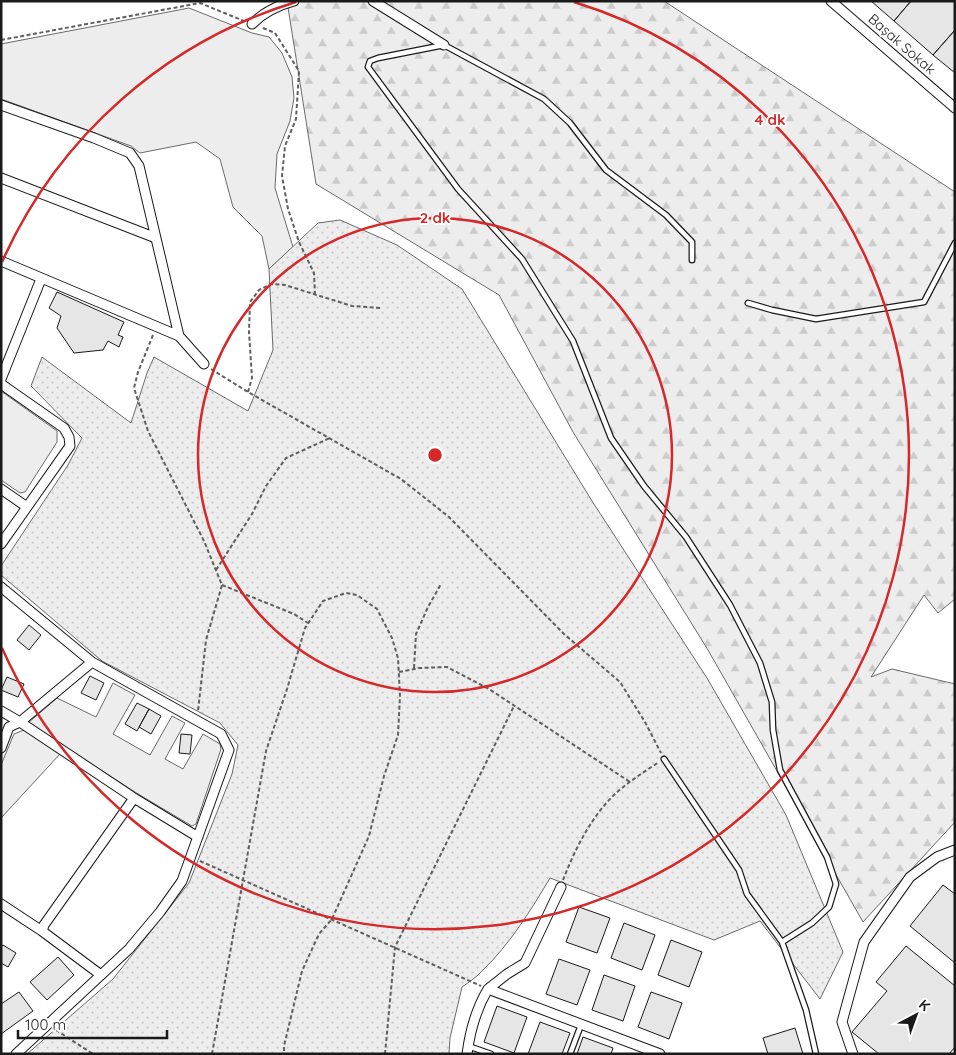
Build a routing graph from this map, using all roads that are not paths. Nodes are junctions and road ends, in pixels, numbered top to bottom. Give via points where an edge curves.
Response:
1 (294, 1) edge
2 (373, 1) edge
3 (830, 1) edge
4 (252, 24) road end
5 (444, 45) junction
6 (1, 105) edge
7 (955, 108) edge
8 (1, 178) edge
9 (156, 238) junction
10 (955, 243) edge
11 (692, 260) dead end
12 (1, 262) edge
13 (41, 279) junction
14 (748, 302) dead end
15 (179, 336) junction
16 (204, 364) road end
17 (1, 379) edge
18 (1, 384) edge
19 (1, 489) edge
20 (27, 507) junction
21 (1, 544) edge
22 (1, 587) edge
23 (92, 662) junction
24 (1, 711) edge
25 (20, 722) junction
26 (1, 748) edge
27 (664, 758) road end
28 (134, 798) junction
29 (198, 837) junction
30 (955, 850) edge
31 (561, 887) road end
32 (1, 904) edge
33 (42, 931) junction
34 (782, 942) junction
35 (101, 975) junction
36 (488, 989) junction
37 (581, 1024) junction
38 (468, 1050) edge
39 (16, 1054) edge
40 (491, 1054) edge
41 (570, 1054) edge
42 (660, 1054) edge
43 (816, 1054) edge
44 (853, 1054) edge

1 - 4 street via 285,2
2 - 5 street
3 - 7 street, Başak Sokak
5 - 11 lane via 544,99 570,123 606,170 666,215 692,242
5 - 34 lane via 378,58 370,61 368,67 458,189 522,259 573,341 611,438 644,486 686,537 730,605 760,663 772,702 780,770 827,857 836,884 829,907 812,923
6 - 9 street via 130,153 139,166
8 - 9 street
9 - 15 street
10 - 14 lane via 924,302 816,319
12 - 13 street
13 - 15 street
13 - 17 street
15 - 16 street
18 - 20 street via 64,428 69,437 70,446
19 - 20 street
20 - 21 street
22 - 23 street
23 - 25 street
23 - 29 street via 221,734 228,750
24 - 25 street
25 - 26 street via 10,727
25 - 28 street
27 - 34 lane via 739,870 747,894
28 - 29 street
28 - 33 street
29 - 35 street via 182,881 129,949
30 - 44 street via 937,857 910,877 864,942 842,1022
31 - 36 street via 525,963
32 - 33 street
33 - 35 street
34 - 43 lane via 806,1010
35 - 39 street
36 - 37 street
36 - 38 street via 480,1003
37 - 41 lane
37 - 42 street
38 - 40 lane

